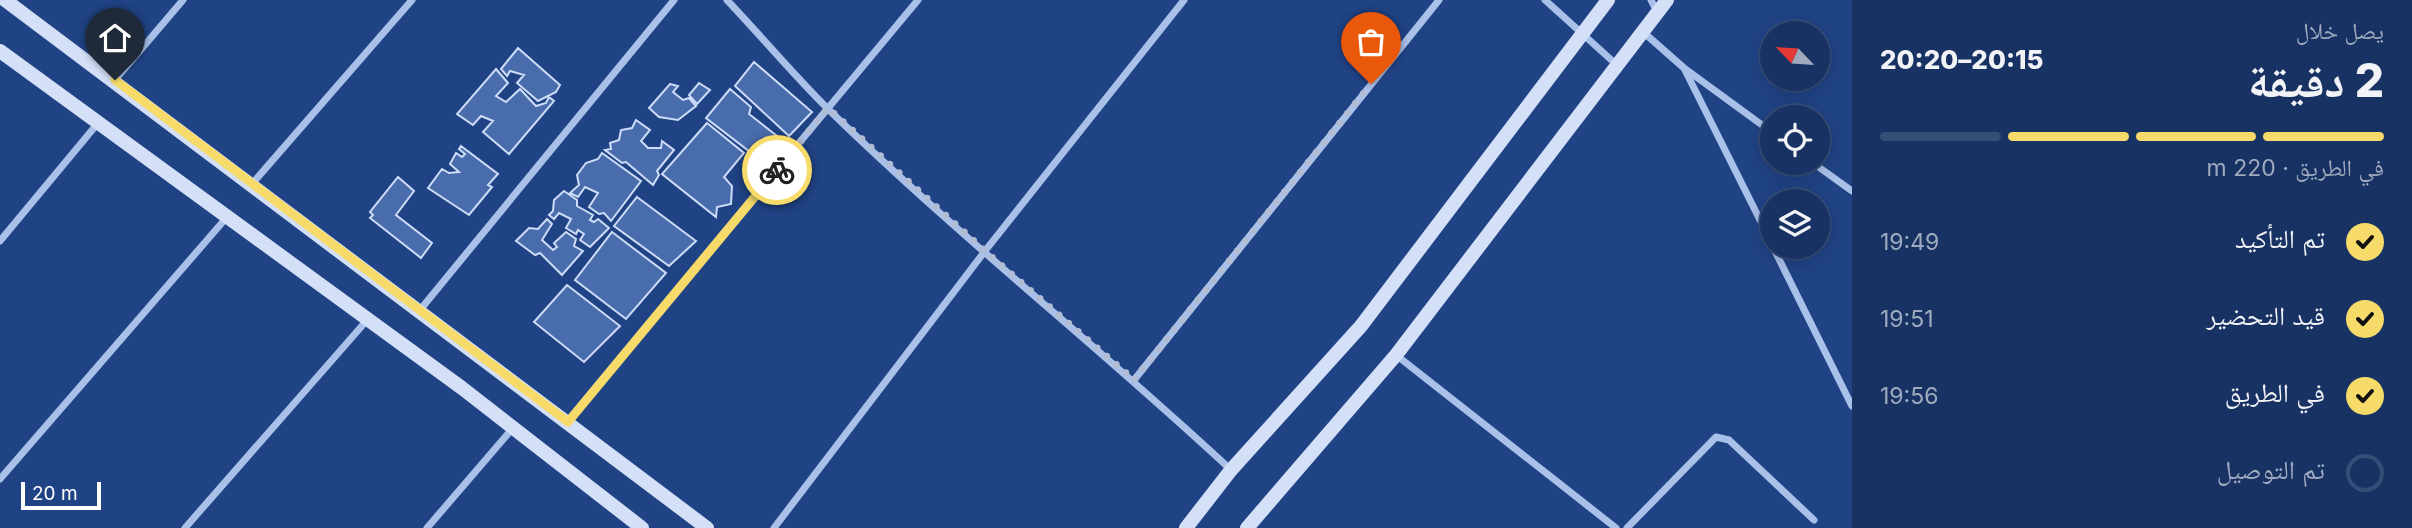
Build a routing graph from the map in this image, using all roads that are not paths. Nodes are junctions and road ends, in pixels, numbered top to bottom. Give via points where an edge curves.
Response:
1 (5, 0) edge
2 (183, 0) edge
3 (412, 0) edge
4 (674, 0) edge
5 (727, 0) edge
6 (918, 0) edge
7 (1184, 0) edge
8 (1439, 0) edge
9 (1545, 0) edge
10 (1608, 0) edge
11 (1658, 4) edge
12 (1642, 31) junction
13 (1583, 34) junction
14 (0, 51) edge
15 (1618, 66) junction
16 (1684, 68) junction
17 (115, 80) junction
18 (828, 108) junction
19 (99, 122) junction
20 (1760, 124) edge
21 (1830, 175) edge
22 (252, 184) junction
23 (1852, 191) edge
24 (228, 216) junction
25 (1760, 221) edge
26 (0, 241) edge
27 (985, 251) junction
28 (1779, 259) edge
29 (419, 310) junction
30 (368, 320) junction
31 (1396, 355) junction
32 (1134, 380) junction
33 (1852, 406) edge
34 (568, 422) junction
35 (513, 428) junction
36 (1231, 470) junction
37 (0, 480) edge
38 (1814, 520) dead end
39 (184, 528) edge
40 (427, 528) edge
41 (642, 528) edge
42 (707, 528) edge
43 (774, 528) edge
44 (1186, 528) edge
45 (1248, 528) edge
46 (1616, 528) edge
47 (1627, 528) edge

1 - 17 street
2 - 17 street
3 - 22 street
4 - 29 street
5 - 18 street
6 - 18 street
7 - 27 street
8 - 32 street
9 - 13 street
10 - 13 street
11 - 12 street
12 - 15 street
12 - 16 street
13 - 15 street
13 - 36 street via 1361,326
14 - 19 street
15 - 31 street
16 - 20 street
16 - 25 street
17 - 22 street
18 - 27 street
18 - 34 street
19 - 24 street
19 - 26 street
21 - 23 street
22 - 29 street
24 - 30 street
24 - 37 street
27 - 32 street
27 - 43 street
28 - 33 street
29 - 34 street
30 - 35 street
30 - 39 street
31 - 45 street
31 - 46 street
32 - 36 street
34 - 42 street
35 - 40 street
35 - 41 street
36 - 44 street
38 - 47 street via 1729,440 1716,437

